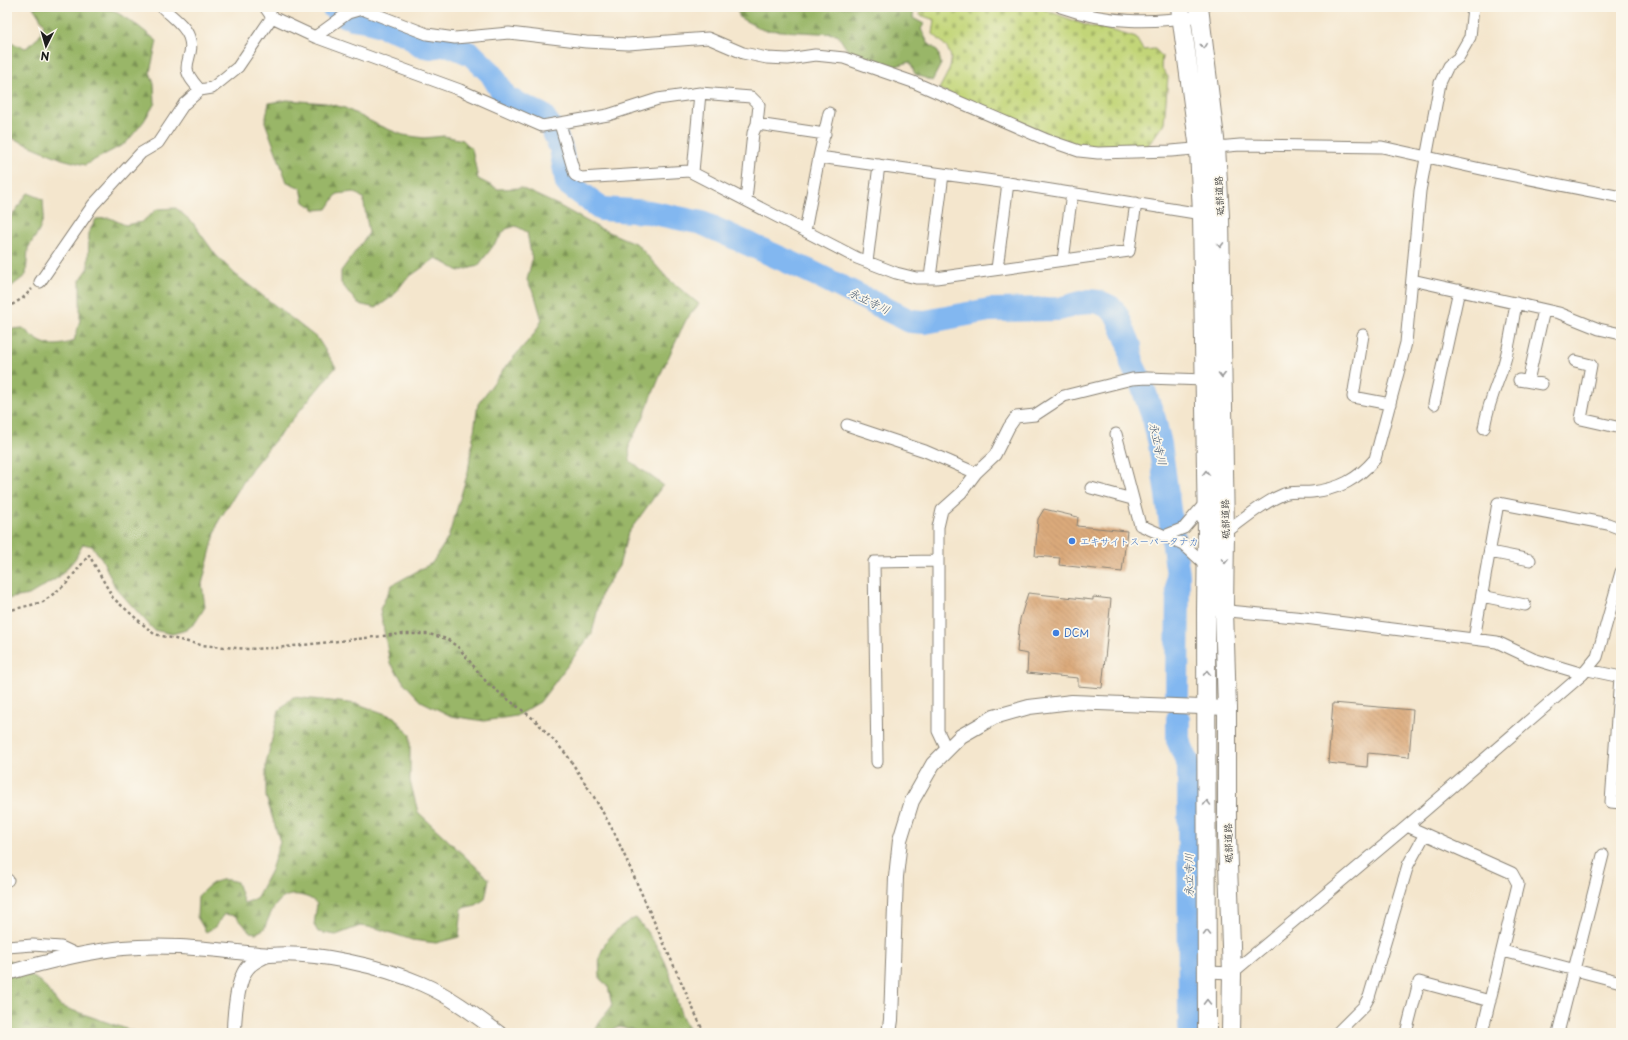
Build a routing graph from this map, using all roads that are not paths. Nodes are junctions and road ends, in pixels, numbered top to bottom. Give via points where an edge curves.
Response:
1 (162, 7) edge
2 (265, 7) edge
3 (1061, 7) edge
4 (1472, 7) edge
5 (1200, 12) edge
6 (1181, 13) edge
7 (272, 17) junction
8 (315, 37) junction
9 (200, 90) junction
10 (700, 93) junction
11 (829, 113) dead end
12 (558, 124) junction
13 (757, 124) junction
14 (825, 134) junction
15 (1208, 148) junction
16 (1426, 155) junction
17 (818, 156) junction
18 (879, 165) junction
19 (693, 172) junction
20 (943, 174) junction
21 (1008, 183) junction
22 (1072, 193) junction
23 (1621, 197) edge
24 (746, 200) junction
25 (1136, 203) junction
26 (1202, 214) junction
27 (1220, 216) junction
28 (805, 231) junction
29 (1063, 260) junction
30 (867, 262) junction
31 (997, 269) junction
32 (930, 278) junction
33 (1412, 280) junction
34 (40, 282) road end
35 (1459, 290) junction
36 (1516, 304) junction
37 (1544, 310) junction
38 (1621, 334) edge
39 (1364, 335) dead end
40 (1575, 361) dead end
41 (1205, 380) junction
42 (1542, 384) dead end
43 (1390, 404) junction
44 (1434, 404) dead end
45 (847, 425) dead end
46 (1484, 428) dead end
47 (1621, 428) edge
48 (1116, 434) dead end
49 (976, 472) junction
50 (1090, 488) dead end
51 (1132, 498) junction
52 (1207, 502) junction
53 (1621, 529) edge
54 (1207, 533) junction
55 (1225, 533) junction
56 (1164, 536) junction
57 (1490, 552) junction
58 (938, 560) junction
59 (1530, 560) dead end
60 (1207, 566) junction
61 (1621, 572) edge
62 (1482, 596) junction
63 (1525, 604) dead end
64 (1206, 610) junction
65 (1224, 610) junction
66 (1474, 639) junction
67 (1586, 672) junction
68 (1620, 677) edge
69 (1207, 708) junction
70 (1227, 708) junction
71 (947, 750) junction
72 (877, 762) dead end
73 (1621, 803) edge
74 (1407, 826) junction
75 (1425, 834) junction
76 (1603, 855) dead end
77 (7, 947) edge
78 (1503, 951) junction
79 (76, 954) junction
80 (269, 955) junction
81 (1574, 969) junction
82 (1207, 972) junction
83 (7, 973) edge
84 (1232, 973) junction
85 (1621, 982) edge
86 (1490, 1001) junction
87 (234, 1033) edge
88 (499, 1033) edge
89 (889, 1033) edge
90 (1207, 1033) edge
91 (1231, 1033) edge
92 (1337, 1033) edge
93 (1406, 1033) edge
94 (1482, 1033) edge
95 (1558, 1033) edge

1 - 9 street via 182,26 189,37 192,53 187,68 191,79
2 - 7 street
3 - 6 street via 1080,14 1125,22
4 - 16 street via 1470,37 1458,58 1448,66 1440,83
5 - 6 street
5 -> 15 highway, 砥部道路
6 - 15 highway, 砥部道路
7 - 8 street
7 - 9 street via 238,67 212,88
8 - 12 street via 460,90 542,126
8 - 15 street via 348,13 362,9 427,34 455,38 509,33 628,44 708,38 742,53 767,58 844,58 913,82 1047,140 1079,151 1098,153
9 - 34 street via 184,104 158,143 141,153 93,205
10 - 12 street via 658,98 608,115
10 - 13 street via 751,98 759,105
10 - 19 street
11 - 14 street
12 - 19 street via 575,175 581,178
13 - 14 street
13 - 24 street via 753,133
14 - 17 street
15 - 16 street via 1240,144 1382,147
15 - 26 highway, 砥部道路
15 - 27 highway, 砥部道路
16 - 23 street via 1490,171
16 - 33 street
17 - 18 street
17 - 28 street
18 - 20 street
18 - 30 street
19 - 24 street
20 - 21 street
20 - 32 street
21 - 22 street
21 - 31 street
22 - 25 street
22 - 29 street
24 - 28 street
25 - 26 street
25 - 29 street via 1129,251
26 - 27 street
26 - 41 highway, 砥部道路
27 -> 55 highway, 砥部道路
28 - 30 street
29 - 31 street
30 - 32 street via 896,273 916,278
31 - 32 street
33 - 35 street
33 - 43 street via 1406,343
35 - 36 street
35 - 44 street
36 - 37 street
36 - 46 street via 1503,366 1488,407
37 - 38 street
37 - 42 street via 1524,380
39 - 43 street via 1353,397
40 - 47 street via 1591,365 1581,419
41 - 49 street via 1132,379 1064,396 1035,415 1016,417 995,455
52 -> 41 highway, 砥部道路
43 - 55 street via 1375,459 1363,473 1348,483 1313,492 1285,494
45 - 49 street via 925,451
48 - 51 street
49 - 58 street via 961,493 942,510 938,527
50 - 51 street
51 - 56 street via 1140,525
52 - 54 highway, 砥部道路
52 - 56 street via 1184,528
53 - 57 street via 1608,524 1498,503
54 - 55 street
54 - 60 highway, 砥部道路
55 -> 65 highway, 砥部道路
56 - 60 street via 1183,544
57 - 59 street
57 - 62 street
58 - 71 street via 938,731
58 - 72 street via 874,562
60 - 64 highway, 砥部道路
61 - 67 street via 1597,657
62 - 63 street
62 - 66 street
64 - 65 street
69 -> 64 highway, 砥部道路
65 - 66 street
65 - 70 highway, 砥部道路
66 - 67 street via 1497,642 1533,659
67 - 68 street
67 - 74 street
68 - 73 street via 1611,802
69 - 70 street
69 - 71 street via 1072,702 1029,707 994,717 961,736
82 -> 69 highway, 砥部道路
70 - 84 highway, 砥部道路 via 1227,838
71 - 89 street via 933,764 912,801 900,840
74 - 75 street
74 - 84 street
75 - 78 street via 1512,872 1518,884
75 - 92 street via 1406,872 1368,997 1364,1006
76 - 81 street
77 - 79 street via 61,947
78 - 81 street
78 - 86 street
79 - 80 street via 125,948 186,948
79 - 83 street
80 - 87 street via 248,966 234,1014
80 - 88 street via 324,957 382,969 440,993
81 - 85 street
81 - 95 street
82 - 84 street
90 -> 82 highway, 砥部道路
84 - 91 highway, 砥部道路
86 - 93 street via 1419,982
86 - 94 street

